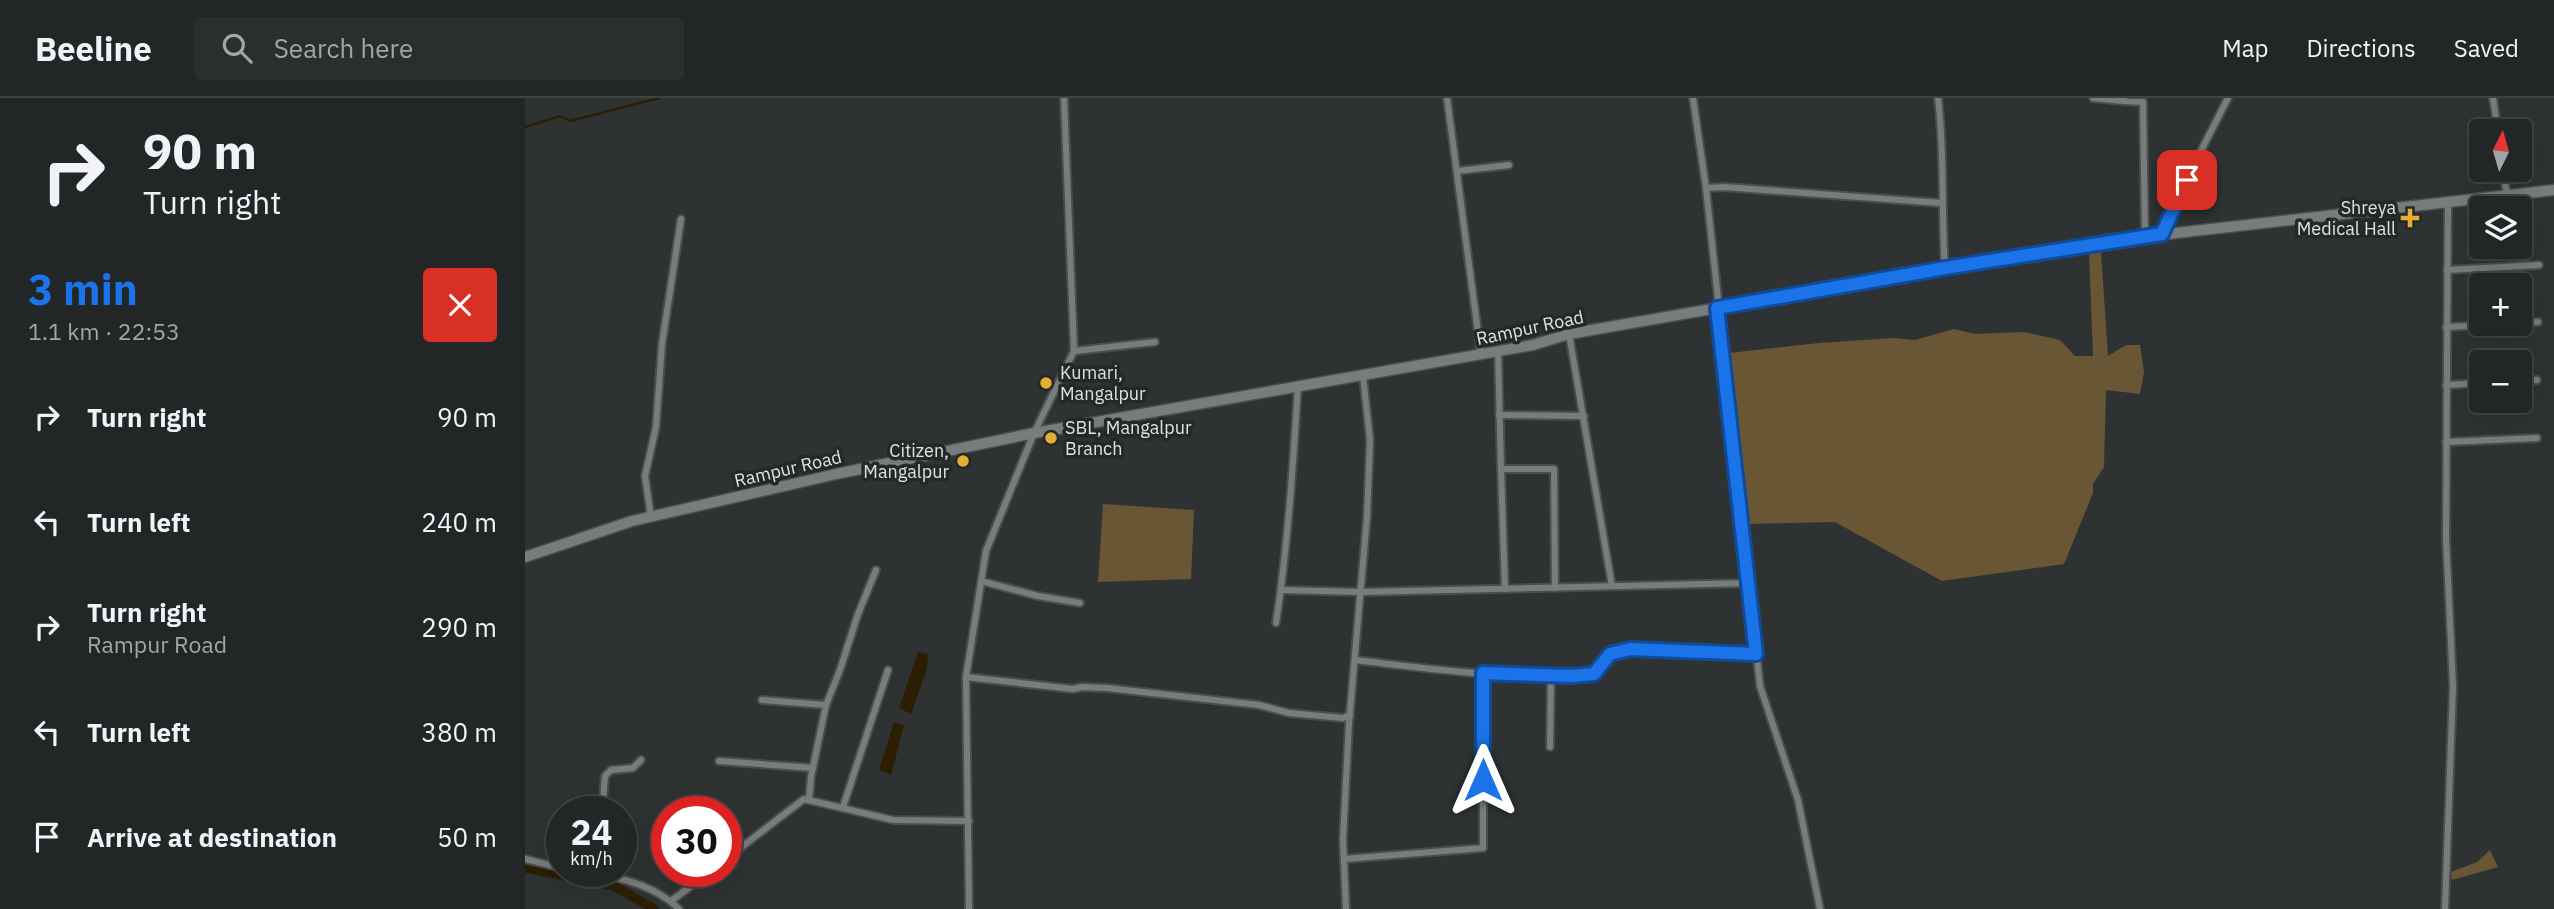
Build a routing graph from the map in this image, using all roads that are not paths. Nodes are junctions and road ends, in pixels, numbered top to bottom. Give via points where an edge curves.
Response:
1 (1064, 98) edge
2 (1447, 98) edge
3 (1693, 98) edge
4 (1938, 98) edge
5 (2093, 98) edge
6 (2228, 98) edge
7 (2493, 98) edge
8 (2124, 99) edge
9 (2496, 119) edge
10 (1509, 165) dead end
11 (1457, 171) junction
12 (2505, 182) edge
13 (1706, 187) junction
14 (2554, 190) edge
15 (2507, 195) junction
16 (2448, 201) junction
17 (1941, 203) junction
18 (681, 219) dead end
19 (2162, 234) junction
20 (2145, 236) junction
21 (2539, 265) dead end
22 (1945, 268) junction
23 (2447, 270) junction
24 (1717, 308) junction
25 (2532, 322) edge
26 (2538, 322) dead end
27 (2469, 326) edge
28 (2447, 327) junction
29 (1569, 334) junction
30 (1155, 342) dead end
31 (1498, 351) junction
32 (1074, 352) junction
33 (1481, 355) junction
34 (1363, 376) junction
35 (2532, 380) edge
36 (2537, 380) dead end
37 (2469, 383) edge
38 (2446, 384) junction
39 (1298, 386) junction
40 (1499, 415) junction
41 (1584, 416) junction
42 (1034, 433) junction
43 (2537, 438) dead end
44 (2446, 442) junction
45 (1501, 469) junction
46 (651, 517) junction
47 (525, 557) edge
48 (876, 570) dead end
49 (981, 581) junction
50 (1749, 583) junction
51 (1612, 586) junction
52 (1555, 588) junction
53 (1505, 589) junction
54 (1282, 590) junction
55 (1361, 592) junction
56 (1080, 603) dead end
57 (1276, 623) dead end
58 (1756, 654) junction
59 (1355, 660) junction
60 (888, 670) dead end
61 (1483, 673) junction
62 (1551, 675) junction
63 (966, 677) junction
64 (762, 699) dead end
65 (826, 705) junction
66 (1350, 715) junction
67 (1551, 747) dead end
68 (641, 760) dead end
69 (719, 761) dead end
70 (813, 768) junction
71 (603, 796) edge
72 (809, 800) junction
73 (843, 807) junction
74 (969, 821) junction
75 (742, 847) edge
76 (525, 859) edge
77 (1344, 859) junction
78 (546, 864) edge
79 (637, 885) edge
80 (690, 887) edge
81 (671, 901) junction
82 (679, 909) edge
83 (969, 909) edge
84 (1346, 909) edge
85 (1820, 909) edge
86 (2445, 909) edge

1 - 32 street
2 - 11 street
3 - 13 street
4 - 17 street
5 - 8 street
6 - 19 street
7 - 9 street
8 - 20 street via 2143,102
10 - 11 street
11 - 33 street
12 - 15 street
13 - 17 street
13 - 24 street
14 - 15 main road, Rampur Road
15 - 16 main road, Rampur Road
16 - 19 main road, Rampur Road
16 - 23 street
17 - 22 street
18 - 46 street via 662,344 656,427 645,476
19 - 20 main road, Rampur Road
20 - 22 main road, Rampur Road
21 - 23 street
22 - 24 main road, Rampur Road
23 - 28 street
24 - 29 main road, Rampur Road
24 - 50 street
25 - 26 street
27 - 28 street
28 - 38 street
29 - 31 main road, Rampur Road
29 - 41 street
30 - 32 street
31 - 33 main road, Rampur Road
31 - 40 street
32 - 42 street
33 - 34 main road, Rampur Road
34 - 39 main road, Rampur Road
34 - 55 street via 1370,440
35 - 36 street
37 - 38 street
38 - 44 street
39 - 42 main road, Rampur Road
39 - 54 street
40 - 41 street
40 - 45 street
41 - 51 street
42 - 46 main road, Rampur Road
42 - 49 street via 986,551
43 - 44 street
44 - 86 street via 2453,686
45 - 52 street via 1554,469
45 - 53 street
46 - 47 main road, Rampur Road
48 - 65 street
49 - 56 street
49 - 63 street
50 - 51 street
50 - 58 street
51 - 52 street
52 - 53 street
53 - 55 street
54 - 55 street
54 - 57 street
55 - 59 street
58 - 62 street via 1616,651 1594,674
58 - 85 street via 1760,686 1798,800
59 - 61 street
59 - 66 street
60 - 73 street
61 - 62 street
61 - 77 street via 1483,848
62 - 67 street
63 - 66 street via 1047,687 1107,688 1259,705 1289,713
63 - 74 street
64 - 65 street
65 - 70 street
66 - 77 street
68 - 71 street via 633,768 611,770 605,776
69 - 70 street
70 - 72 street
72 - 73 street
72 - 75 street via 804,799
73 - 74 street via 893,820
74 - 83 street
76 - 78 street
77 - 84 street
79 - 81 street
80 - 81 street
81 - 82 street

